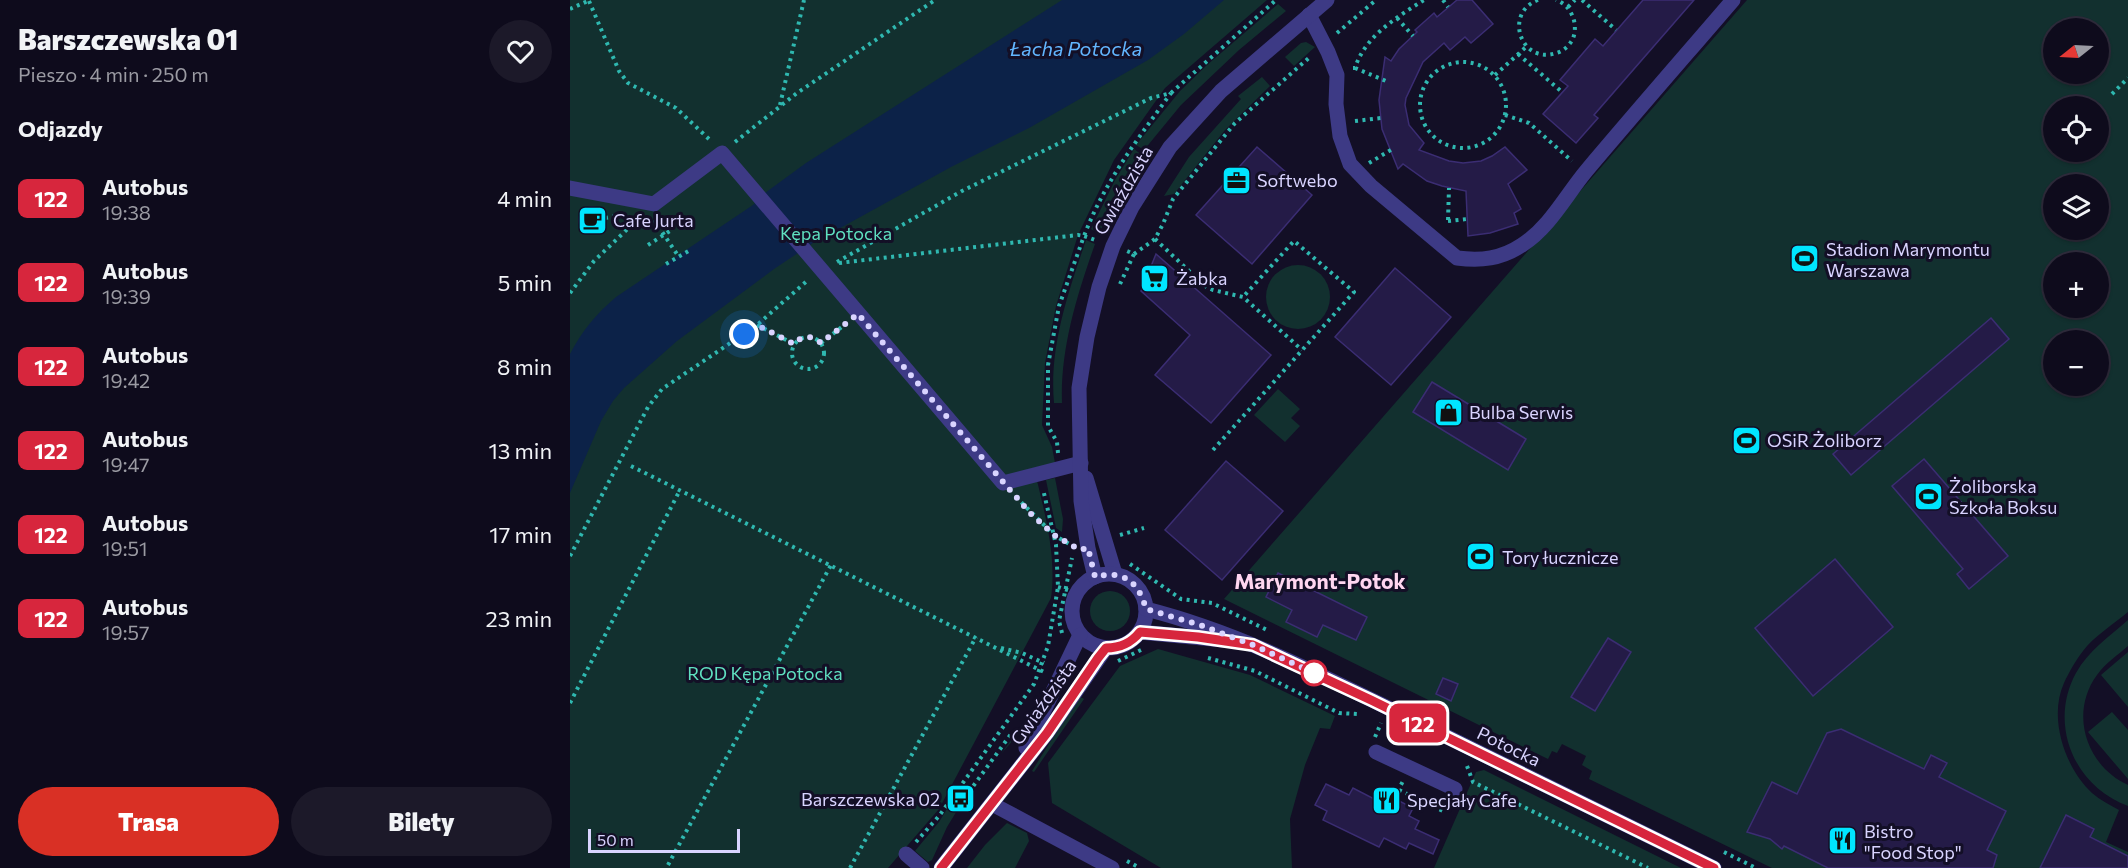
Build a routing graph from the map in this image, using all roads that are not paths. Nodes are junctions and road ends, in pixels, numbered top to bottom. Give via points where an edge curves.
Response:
1 (1327, 0) edge
2 (1733, 0) edge
3 (1309, 15) junction
4 (570, 188) edge
5 (1081, 463) junction
6 (1115, 574) junction
7 (1095, 577) junction
8 (1146, 609) junction
9 (1140, 632) junction
10 (1080, 634) junction
11 (1253, 645) junction
12 (1106, 648) junction
13 (1376, 752) dead end
14 (1011, 778) junction
15 (1455, 789) dead end
16 (992, 804) junction
17 (906, 854) road end
18 (921, 868) edge
19 (941, 868) edge
20 (1112, 868) edge
21 (1714, 868) edge

1 - 3 street, Gwiaździsta
2 - 3 street via 1585,172 1543,227 1504,255 1475,261 1457,258 1350,164 1340,136 1337,75
3 - 5 street, Gwiaździsta via 1221,91 1170,147 1132,207 1098,287 1087,337 1079,388
4 - 5 street via 654,204 722,153 1003,483
5 - 6 street, Gwiaździsta
5 - 7 street, Gwiaździsta via 1080,501
6 - 7 street
6 - 8 street via 1131,581 1142,593
7 - 10 street via 1077,593 1072,612
8 - 9 street
8 - 11 street, Potocka
9 - 11 street, Potocka
9 - 12 street via 1129,643
10 - 12 street via 1092,644
10 - 14 street, Gwiaździsta via 1055,675
11 - 21 street, Potocka
12 - 14 street, Gwiaździsta
13 - 15 street
14 - 16 street, Gwiaździsta
16 - 19 street, Gwiaździsta
16 - 20 street
17 - 18 street

